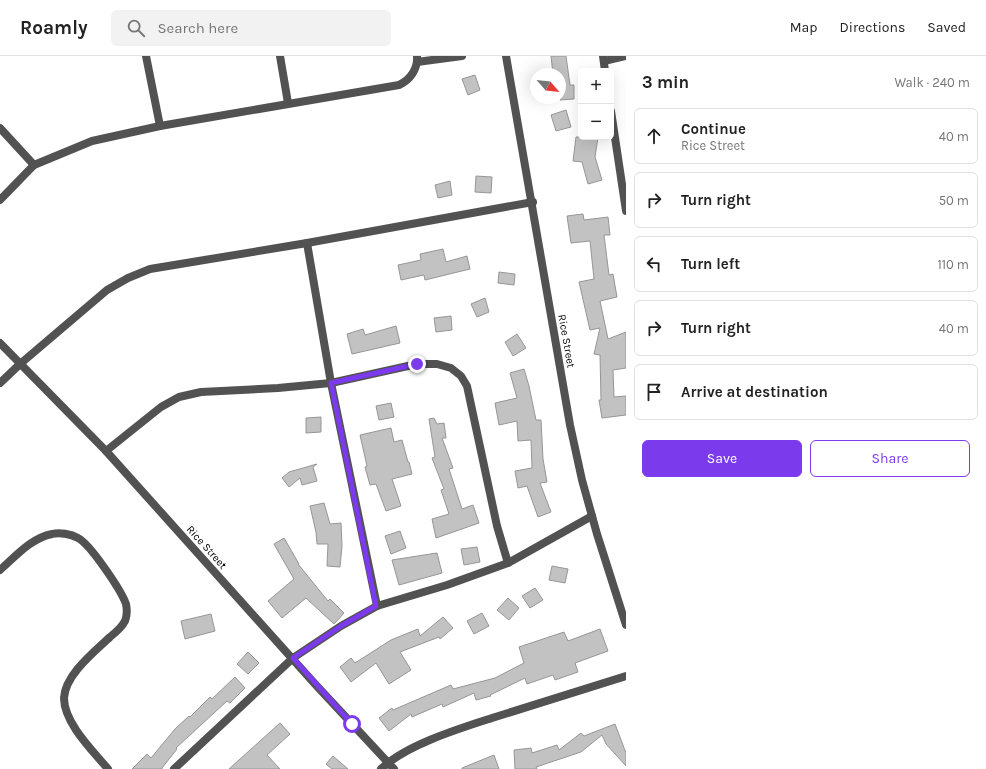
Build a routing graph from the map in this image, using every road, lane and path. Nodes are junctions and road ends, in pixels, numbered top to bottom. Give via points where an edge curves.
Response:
1 (146, 56) edge
2 (280, 56) edge
3 (462, 56) edge
4 (506, 56) edge
5 (626, 56) edge
6 (603, 58) edge
7 (417, 59) edge
8 (605, 68) edge
9 (288, 103) junction
10 (160, 126) junction
11 (0, 128) edge
12 (614, 129) edge
13 (34, 165) junction
14 (624, 190) edge
15 (0, 200) edge
16 (533, 202) junction
17 (626, 211) edge
18 (307, 243) junction
19 (0, 343) edge
20 (20, 364) junction
21 (0, 383) edge
22 (331, 383) junction
23 (106, 451) junction
24 (592, 516) junction
25 (508, 563) junction
26 (0, 570) edge
27 (376, 606) junction
28 (626, 625) edge
29 (293, 658) junction
30 (626, 676) edge
31 (388, 763) junction
32 (108, 769) edge
33 (174, 769) edge
34 (381, 769) edge
35 (394, 769) edge

1 - 10 street
2 - 9 street
3 - 7 street
4 - 16 street, Rice Street
5 - 6 street
6 - 8 street
7 - 9 street via 407,81 399,85
9 - 10 street
10 - 13 street via 92,142
11 - 13 street
12 - 14 street
13 - 15 street
14 - 17 street
16 - 18 street
16 - 24 street, Rice Street via 570,425
18 - 20 street via 150,269 128,278 108,290
18 - 22 street
19 - 20 street, Rice Street
20 - 21 street
20 - 23 street, Rice Street
22 - 23 street via 201,392 179,397 161,407
22 - 25 street via 417,364 437,364 451,368 461,376 467,386 497,526
22 - 27 street
23 - 29 street, Rice Street
24 - 25 street
24 - 28 street, Rice Street
25 - 27 street via 447,585
26 - 32 street via 30,544 52,533 65,534 86,544 121,594 126,604 127,614 124,623 86,659 65,689 64,700 68,717
27 - 29 street
29 - 31 street, Rice Street
29 - 33 street
30 - 31 street via 451,732 420,745
31 - 34 street
31 - 35 street, Rice Street

